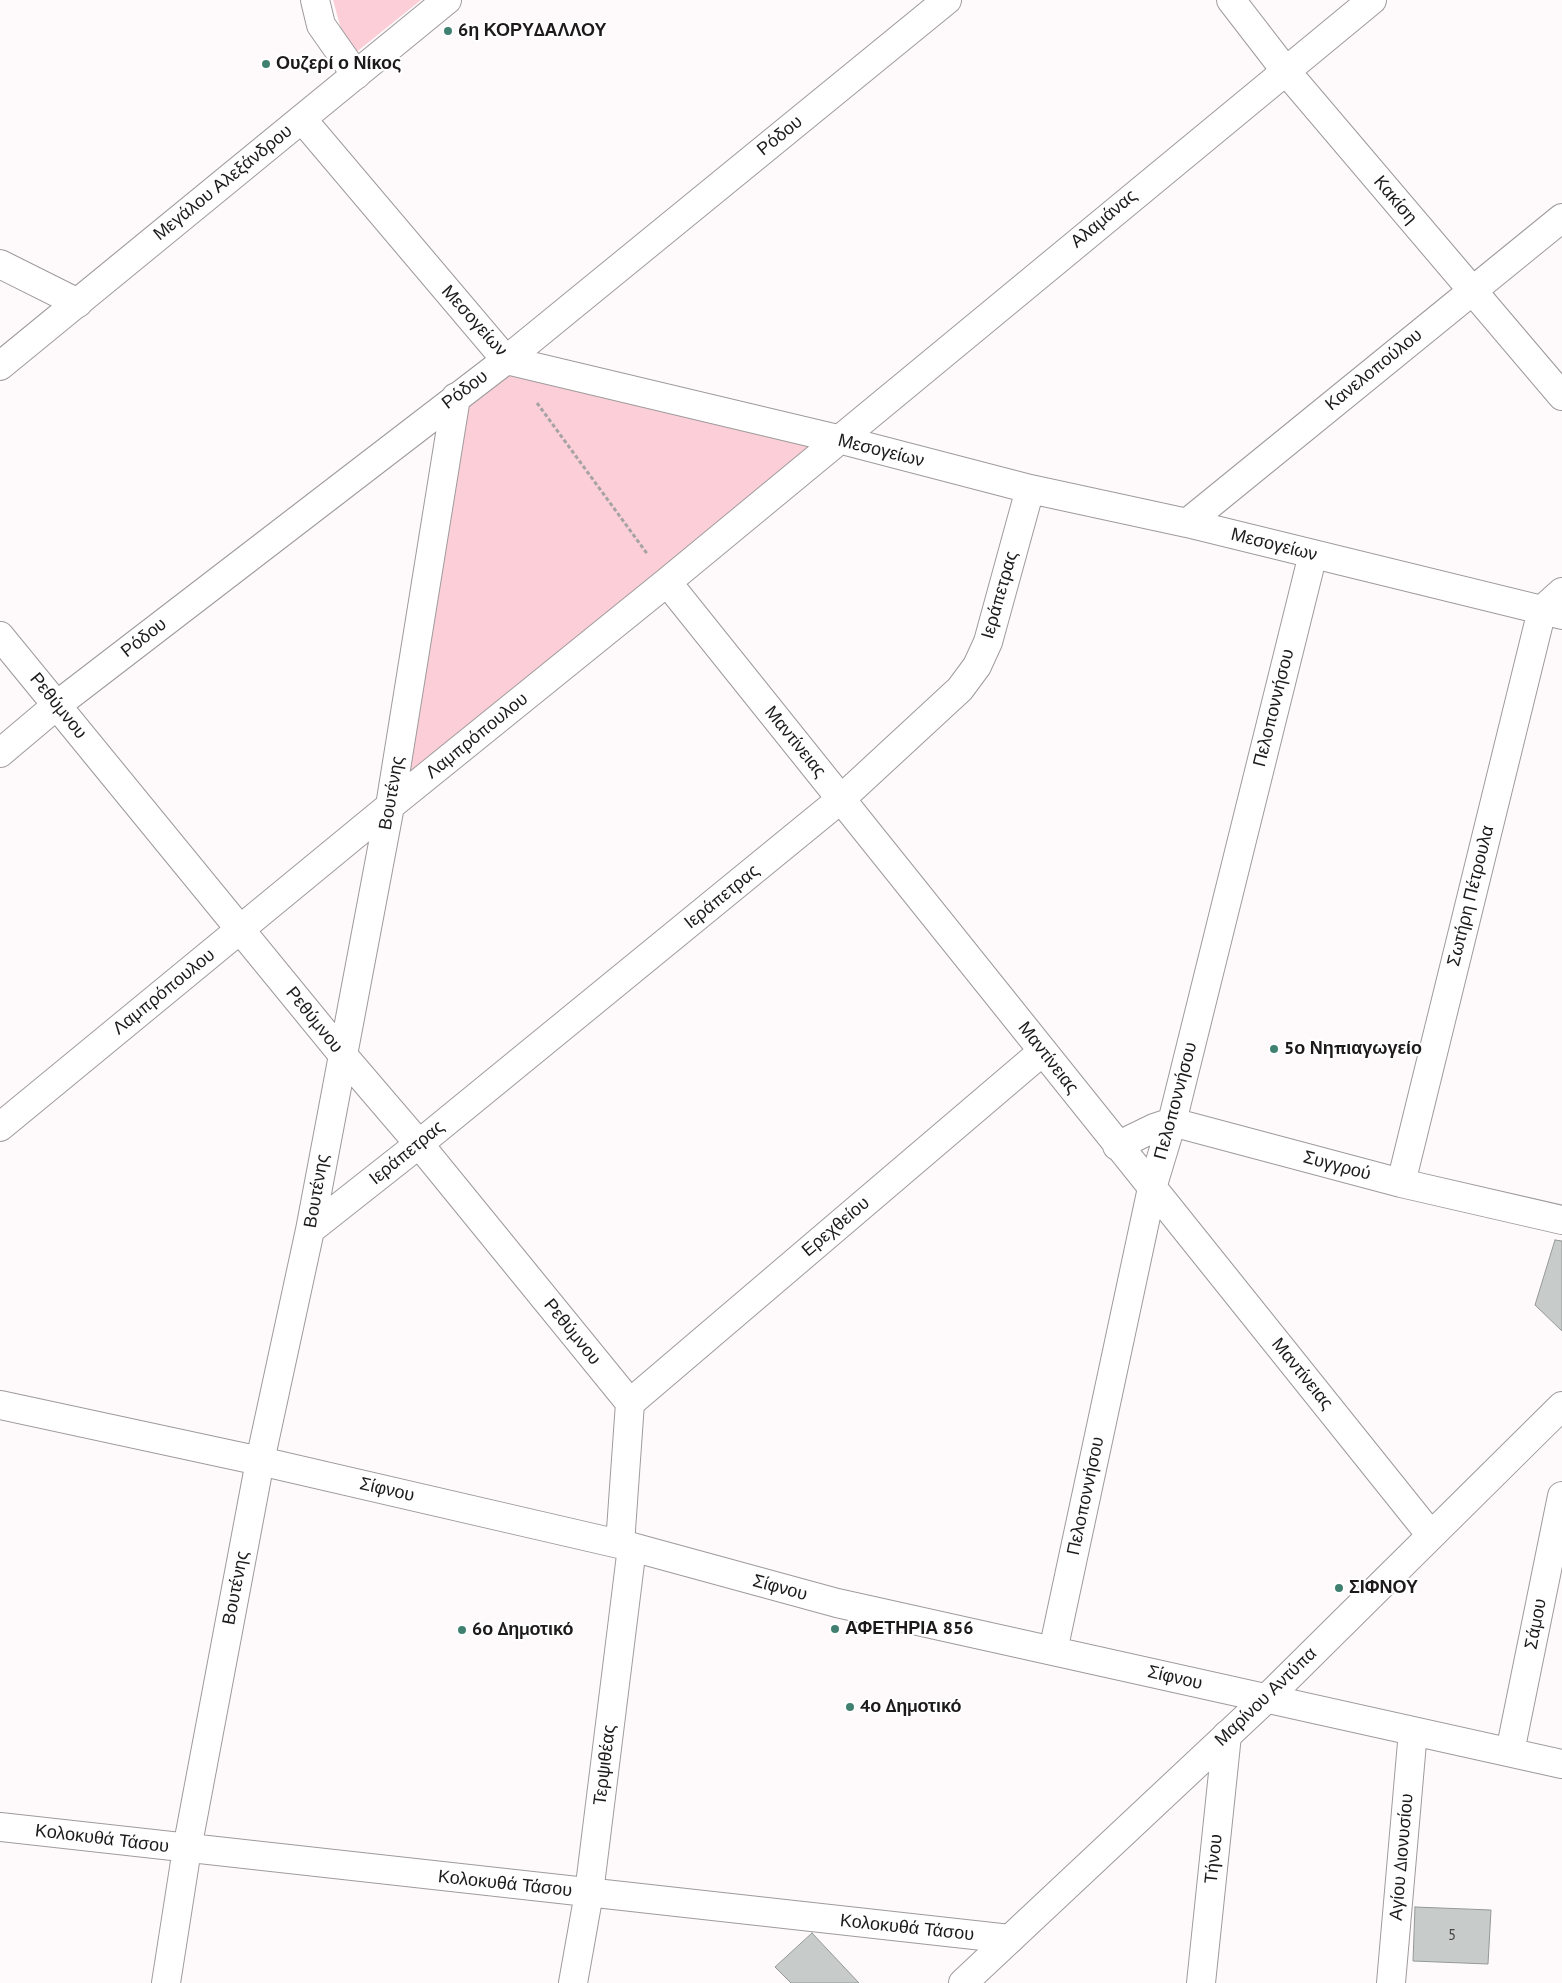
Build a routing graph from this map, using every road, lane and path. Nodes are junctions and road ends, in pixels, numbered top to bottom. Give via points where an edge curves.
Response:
1 (315, 0) edge
2 (447, 0) edge
3 (947, 0) edge
4 (1231, 0) edge
5 (1372, 0) edge
6 (1285, 70) junction
7 (356, 75) junction
8 (302, 119) junction
9 (1562, 218) edge
10 (0, 264) edge
11 (1472, 290) junction
12 (78, 303) junction
13 (506, 360) junction
14 (0, 366) edge
15 (1562, 396) edge
16 (456, 397) junction
17 (536, 402) dead end
18 (838, 439) junction
19 (1030, 489) junction
20 (1187, 523) junction
21 (1312, 554) junction
22 (667, 582) junction
23 (1562, 592) edge
24 (1552, 612) edge
25 (0, 636) edge
26 (57, 705) junction
27 (0, 753) edge
28 (841, 800) junction
29 (390, 806) junction
30 (240, 930) junction
31 (1042, 1051) junction
32 (342, 1054) junction
33 (1172, 1122) junction
34 (0, 1127) edge
35 (419, 1144) junction
36 (1117, 1146) junction
37 (1401, 1183) junction
38 (1152, 1188) junction
39 (1562, 1220) edge
40 (310, 1230) junction
41 (630, 1403) junction
42 (0, 1405) edge
43 (1562, 1406) edge
44 (260, 1461) junction
45 (1562, 1496) edge
46 (1430, 1534) junction
47 (626, 1546) junction
48 (1053, 1651) junction
49 (1267, 1698) junction
50 (1412, 1731) junction
51 (1227, 1735) junction
52 (1510, 1752) junction
53 (1562, 1764) edge
54 (0, 1827) edge
55 (187, 1849) junction
56 (589, 1893) junction
57 (1010, 1939) junction
58 (166, 1983) edge
59 (573, 1983) edge
60 (963, 1983) edge
61 (1201, 1983) edge
62 (1391, 1983) edge

1 - 7 street via 321,25
2 - 7 street, Μεγάλου Αλεξάνδρου
3 - 13 street, Ρόδου
4 - 6 street, Κακίση
5 - 6 street, Αλαμάνας
6 - 11 street, Κακίση
6 - 18 street, Αλαμάνας
7 - 8 street, Μεγάλου Αλεξάνδρου
8 - 12 street, Μεγάλου Αλεξάνδρου
8 - 13 street, Μεσογείων
9 - 11 street, Κανελοπούλου
10 - 12 street
11 - 15 street, Κακίση
11 - 20 street, Κανελοπούλου
12 - 14 street, Μεγάλου Αλεξάνδρου
13 - 16 street, Ρόδου
13 - 18 street, Μεσογείων
16 - 26 street, Ρόδου
16 - 29 street, Βουτένης
17 - 22 path
18 - 19 street, Μεσογείων
18 - 22 street, Λαμπρόπουλου
19 - 20 street, Μεσογείων
19 - 28 street, Ιεράπετρας via 988,642 976,666 960,689
20 - 21 street, Μεσογείων
21 - 24 street, Μεσογείων
21 - 33 street, Πελοποννήσου
22 - 28 street, Μαντίνειας
22 - 29 street, Λαμπρόπουλου
23 - 24 street
24 - 37 street, Σωτήρη Πέτρουλα
25 - 26 street, Ρεθύμνου
26 - 27 street, Ρόδου
26 - 30 street, Ρεθύμνου
28 - 31 street, Μαντίνειας
28 - 35 street, Ιεράπετρας
29 - 30 street, Λαμπρόπουλου
29 - 32 street, Βουτένης
30 - 32 street, Ρεθύμνου
30 - 34 street, Λαμπρόπουλου
31 - 36 street, Μαντίνειας
31 - 41 street, Ερεχθείου
32 - 35 street, Ρεθύμνου
32 - 40 street, Βουτένης
33 - 36 street
33 - 37 street, Συγγρού
33 - 38 street, Πελοποννήσου
35 - 40 street, Ιεράπετρας
35 - 41 street, Ρεθύμνου
36 - 38 street, Μαντίνειας
37 - 39 street, Συγγρού
38 - 46 street, Μαντίνειας
38 - 48 street, Πελοποννήσου
40 - 44 street, Βουτένης
41 - 47 street, Τερψιθέας
42 - 44 street, Σίφνου
43 - 46 street, Μαρίνου Αντύπα
44 - 47 street, Σίφνου
44 - 55 street, Βουτένης
45 - 52 street, Σάμου
46 - 49 street, Μαρίνου Αντύπα
47 - 48 street, Σίφνου via 837,1603
47 - 56 street, Τερψιθέας
48 - 49 street, Σίφνου
49 - 50 street, Σίφνου
49 - 51 street, Μαρίνου Αντύπα
50 - 52 street, Σίφνου
50 - 62 street, Αγίου Διονυσίου
51 - 57 street, Μαρίνου Αντύπα
51 - 61 street, Τήνου
52 - 53 street, Σίφνου
54 - 55 street, Κολοκυθά Τάσου
55 - 56 street, Κολοκυθά Τάσου
55 - 58 street, Βουτένης
56 - 57 street, Κολοκυθά Τάσου
56 - 59 street, Τερψιθέας
57 - 60 street, Μαρίνου Αντύπα

